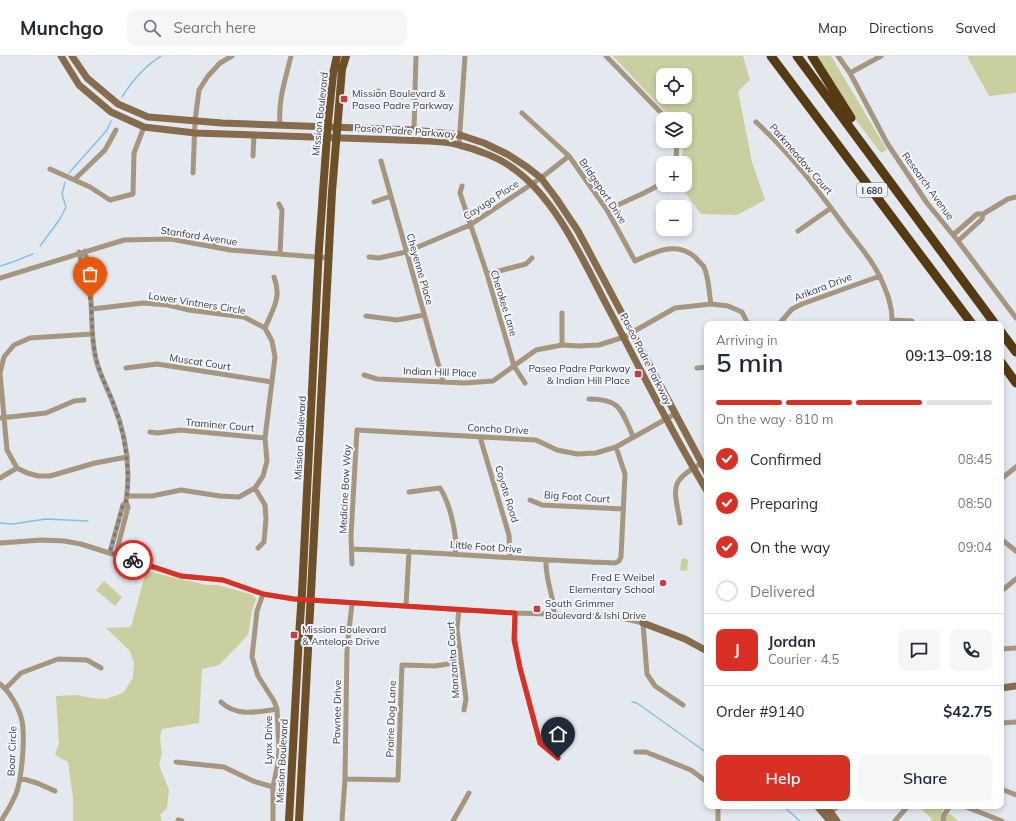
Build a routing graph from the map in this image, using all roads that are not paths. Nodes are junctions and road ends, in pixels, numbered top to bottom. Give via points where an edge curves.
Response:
1 (61, 56) edge
2 (72, 56) edge
3 (232, 56) edge
4 (291, 56) edge
5 (337, 56) edge
6 (346, 56) edge
7 (416, 56) edge
8 (465, 56) edge
9 (606, 56) edge
10 (770, 56) edge
11 (797, 56) edge
12 (812, 56) edge
13 (838, 56) edge
14 (881, 56) edge
15 (850, 73) junction
16 (378, 91) dead end
17 (415, 97) junction
18 (660, 112) edge
19 (522, 113) dead end
20 (195, 121) junction
21 (756, 122) dead end
22 (280, 125) junction
23 (144, 127) junction
24 (328, 127) junction
25 (337, 127) junction
26 (116, 130) dead end
27 (414, 130) junction
28 (195, 133) junction
29 (254, 135) junction
30 (460, 135) junction
31 (327, 137) junction
32 (336, 137) junction
33 (859, 138) junction
34 (459, 145) junction
35 (253, 156) dead end
36 (569, 156) junction
37 (381, 162) dead end
38 (50, 169) dead end
39 (193, 173) dead end
40 (541, 178) junction
41 (75, 179) junction
42 (532, 184) junction
43 (462, 186) dead end
44 (656, 187) edge
45 (391, 196) junction
46 (1016, 197) edge
47 (374, 202) dead end
48 (279, 204) dead end
49 (831, 208) junction
50 (607, 210) junction
51 (983, 214) junction
52 (470, 226) junction
53 (798, 231) dead end
54 (953, 235) junction
55 (214, 238) dead end
56 (958, 241) junction
57 (214, 247) junction
58 (85, 251) junction
59 (79, 252) junction
60 (406, 252) junction
61 (280, 254) junction
62 (319, 257) junction
63 (369, 257) dead end
64 (329, 258) junction
65 (532, 258) dead end
66 (487, 274) junction
67 (880, 276) junction
68 (274, 277) dead end
69 (0, 278) edge
70 (89, 288) junction
71 (711, 304) junction
72 (92, 308) junction
73 (562, 313) dead end
74 (424, 315) junction
75 (366, 316) dead end
76 (1016, 318) edge
77 (746, 321) edge
78 (782, 321) edge
79 (892, 321) edge
80 (970, 321) edge
81 (993, 321) edge
82 (265, 328) junction
83 (632, 332) junction
84 (92, 334) junction
85 (1004, 336) edge
86 (624, 337) junction
87 (562, 345) junction
88 (1016, 352) edge
89 (2, 357) edge
90 (514, 366) junction
91 (1004, 366) edge
92 (704, 367) edge
93 (126, 368) dead end
94 (697, 368) dead end
95 (364, 375) dead end
96 (443, 381) junction
97 (272, 382) junction
98 (525, 383) dead end
99 (1016, 383) edge
100 (589, 399) dead end
101 (84, 400) dead end
102 (675, 414) junction
103 (2, 418) edge
104 (666, 419) junction
105 (357, 430) joint
106 (150, 432) dead end
107 (633, 436) junction
108 (480, 437) junction
109 (265, 438) junction
110 (616, 447) junction
111 (127, 457) junction
112 (702, 463) junction
113 (704, 467) edge
114 (1016, 467) edge
115 (17, 468) junction
116 (693, 468) junction
117 (1004, 477) edge
118 (0, 478) edge
119 (704, 486) edge
120 (255, 488) junction
121 (409, 492) dead end
122 (127, 496) junction
123 (530, 500) dead end
124 (126, 502) junction
125 (623, 509) junction
126 (680, 523) dead end
127 (1004, 541) edge
128 (0, 543) edge
129 (258, 548) dead end
130 (352, 549) junction
131 (1016, 549) edge
132 (409, 551) junction
133 (110, 552) junction
134 (116, 554) junction
135 (455, 554) junction
136 (510, 557) junction
137 (546, 561) junction
138 (352, 564) dead end
139 (1016, 579) edge
140 (1004, 589) dead end
141 (263, 594) junction
142 (302, 600) junction
143 (311, 600) junction
144 (352, 603) junction
145 (406, 606) junction
146 (458, 609) junction
147 (515, 613) junction
148 (554, 614) junction
149 (643, 623) junction
150 (1016, 648) edge
151 (704, 649) edge
152 (1004, 649) edge
153 (461, 662) junction
154 (101, 668) dead end
155 (0, 684) edge
156 (1016, 686) edge
157 (6, 688) junction
158 (1004, 688) edge
159 (220, 702) dead end
160 (683, 705) dead end
161 (277, 709) junction
162 (464, 710) dead end
163 (1016, 722) edge
164 (1004, 723) edge
165 (636, 752) dead end
166 (558, 758) dead end
167 (176, 762) dead end
168 (20, 778) junction
169 (345, 779) junction
170 (704, 780) edge
171 (273, 787) junction
172 (1004, 790) edge
173 (55, 791) dead end
174 (469, 793) dead end
175 (1016, 794) edge
176 (718, 809) edge
177 (820, 809) edge
178 (836, 809) edge
179 (905, 809) edge
180 (948, 809) edge
181 (972, 809) edge
182 (829, 817) edge
183 (1, 821) edge
184 (273, 821) edge
185 (289, 821) edge
186 (299, 821) edge
187 (342, 821) edge
188 (453, 821) edge
189 (718, 821) edge
190 (836, 821) edge
191 (895, 821) edge
192 (943, 821) edge
193 (1002, 821) edge

1 - 23 main road, Paseo Padre Parkway via 79,85 111,112
2 - 20 main road, Paseo Padre Parkway via 87,78 118,104 148,117
3 - 20 street via 208,76 199,90
4 - 22 street via 278,110
5 - 24 main road, Mission Boulevard
6 - 25 main road, Mission Boulevard via 342,70
7 - 17 street
8 - 30 street
9 - 18 street
10 - 80 highway, I 680
11 - 33 highway, I 680
12 - 33 highway via 852,120
13 - 15 street, Research Avenue
14 - 15 street
15 - 54 street, Research Avenue via 887,143 927,203
16 - 17 street via 385,95
17 - 27 street
19 - 36 street, Bridgeport Drive
20 - 22 main road, Paseo Padre Parkway
20 - 28 street
21 - 49 street, Parkmeadow Court via 774,138
22 - 24 main road, Paseo Padre Parkway
23 - 28 main road, Paseo Padre Parkway
23 - 41 street via 134,153 133,194 110,200
24 - 25 main road, Paseo Padre Parkway
24 - 31 main road, Mission Boulevard
25 - 27 main road, Paseo Padre Parkway
25 - 32 main road, Mission Boulevard
26 - 41 street via 105,150
27 - 30 main road, Paseo Padre Parkway
28 - 29 main road, Paseo Padre Parkway
28 - 39 street
29 - 31 main road, Paseo Padre Parkway
29 - 35 street
30 - 34 street
30 - 40 main road, Paseo Padre Parkway via 507,154
31 - 32 main road, Paseo Padre Parkway
31 - 62 main road, Mission Boulevard
32 - 34 main road, Paseo Padre Parkway via 414,140
32 - 64 main road, Mission Boulevard
33 - 81 highway, I 680
34 - 42 main road, Paseo Padre Parkway via 498,159 514,168
36 - 40 street, Cayuga Place
36 - 50 street, Bridgeport Drive
37 - 45 street, Cheyenne Place
38 - 41 street
40 - 42 street, Cayuga Place
40 - 83 main road, Paseo Padre Parkway via 578,232
42 - 52 street, Cayuga Place
42 - 86 main road, Paseo Padre Parkway via 566,230
43 - 52 street, Cherokee Lane via 460,193
44 - 50 street
45 - 47 street
45 - 60 street, Cheyenne Place
46 - 51 street
48 - 61 street via 282,210
49 - 53 street
49 - 67 street, Parkmeadow Court
50 - 71 street, Bridgeport Drive via 635,261 660,250 677,248 691,254 704,266
51 - 54 street via 977,214
51 - 56 street via 982,219
52 - 60 street, Cayuga Place
52 - 66 street, Cherokee Lane
54 - 56 street, Research Avenue
55 - 57 street
56 - 76 street, Research Avenue
57 - 58 street, Stanford Avenue via 154,238 124,240
57 - 61 street, Stanford Avenue
58 - 59 street, Stanford Avenue
58 - 70 street via 91,282
59 - 69 street, Stanford Avenue
59 - 70 street
60 - 63 street, Cayuga Place via 379,258
60 - 74 street, Cheyenne Place
61 - 62 street, Stanford Avenue
62 - 64 street, Stanford Avenue
62 - 142 main road, Mission Boulevard
64 - 143 main road, Mission Boulevard
65 - 66 street via 526,264
66 - 90 street, Cherokee Lane
67 - 78 street, Arikara Drive via 802,304 792,309
67 - 79 street, Parkmeadow Court via 890,299
68 - 82 street via 278,298
70 - 72 street
71 - 77 street, Indian Hill Place via 728,306 742,312
71 - 83 street, Indian Hill Place via 675,308
72 - 82 street, Lower Vintners Circle via 143,303 168,305 244,317
72 - 84 street
73 - 87 street
74 - 75 street via 397,320
74 - 96 street, Cheyenne Place
82 - 97 street via 276,356
83 - 86 street, Indian Hill Place
83 - 102 main road, Paseo Padre Parkway
84 - 89 street via 30,338 14,345
84 - 111 street via 97,363 123,433
85 - 88 highway
86 - 87 street, Indian Hill Place via 599,345
86 - 104 main road, Paseo Padre Parkway
87 - 90 street, Indian Hill Place via 536,350
89 - 103 street
90 - 96 street, Indian Hill Place via 493,381
90 - 98 street, Cherokee Lane
91 - 99 highway
92 - 94 street
93 - 97 street, Muscat Court via 157,364
95 - 96 street, Indian Hill Place via 377,379
97 - 109 street
100 - 107 street via 611,401 617,406
101 - 103 street via 74,401 46,414
102 - 104 street, Concho Drive
102 - 112 main road, Paseo Padre Parkway
103 - 115 street via 7,450
104 - 107 street, Concho Drive
104 - 116 main road, Paseo Padre Parkway
105 - 108 street, Concho Drive
105 - 130 street, Medicine Bow Way
106 - 109 street, Traminer Court via 180,430
107 - 110 street, Concho Drive
108 - 110 street, Concho Drive via 536,440 557,450 577,454 596,453
108 - 136 street, Coyote Road via 509,534
109 - 120 street via 267,460 263,476
110 - 125 street via 625,474
111 - 115 street via 50,476 38,476
111 - 122 street
112 - 113 main road, Paseo Padre Parkway
112 - 116 street
114 - 117 street
115 - 118 street
116 - 119 main road, Paseo Padre Parkway
116 - 126 street via 679,478 675,488
120 - 122 street via 239,497 181,490 152,496
120 - 129 street via 265,505 266,519 264,542
121 - 135 street via 440,488 456,535
122 - 124 street
123 - 125 street, Big Foot Court via 542,505
124 - 133 street
124 - 134 street via 128,507
125 - 137 street, Little Foot Drive via 619,561
127 - 131 street
128 - 133 street via 64,541
130 - 132 street, Little Foot Drive
130 - 138 street, Medicine Bow Way
132 - 135 street, Little Foot Drive
132 - 145 street
133 - 134 street
134 - 141 street via 181,576 223,580
135 - 136 street, Little Foot Drive
136 - 137 street, Little Foot Drive
137 - 148 street via 546,576
139 - 140 street
141 - 142 street
141 - 161 street, Lynx Drive via 257,611 252,657 258,676
142 - 143 street
142 - 185 main road, Mission Boulevard
143 - 144 street
143 - 186 main road, Mission Boulevard
144 - 145 street
144 - 169 street, Pawnee Drive via 347,649
145 - 146 street
146 - 147 street
146 - 153 street, Manzanita Court via 457,629
147 - 148 street
147 - 166 street via 514,640 540,743
148 - 149 street via 613,616
149 - 151 main road
149 - 160 street via 647,674 655,686
150 - 152 street
153 - 162 street, Manzanita Court via 466,699
153 - 169 street, Prairie Dog Lane via 435,666 402,665 398,780
154 - 157 street via 87,660 58,659 21,673
155 - 157 street, Boar Circle
156 - 158 main road
157 - 168 street, Boar Circle via 21,717 23,731
159 - 161 street via 227,708 251,713
161 - 171 street, Lynx Drive via 279,749
163 - 164 street
165 - 170 street via 646,752 691,770
167 - 171 street via 224,767 253,781
168 - 173 street
168 - 183 street, Boar Circle via 16,793
169 - 187 street, Pawnee Drive
171 - 184 street, Lynx Drive
172 - 175 street
174 - 188 street
176 - 189 street
177 - 182 main road
178 - 182 street
179 - 191 street
180 - 192 street
181 - 193 street
182 - 190 main road

